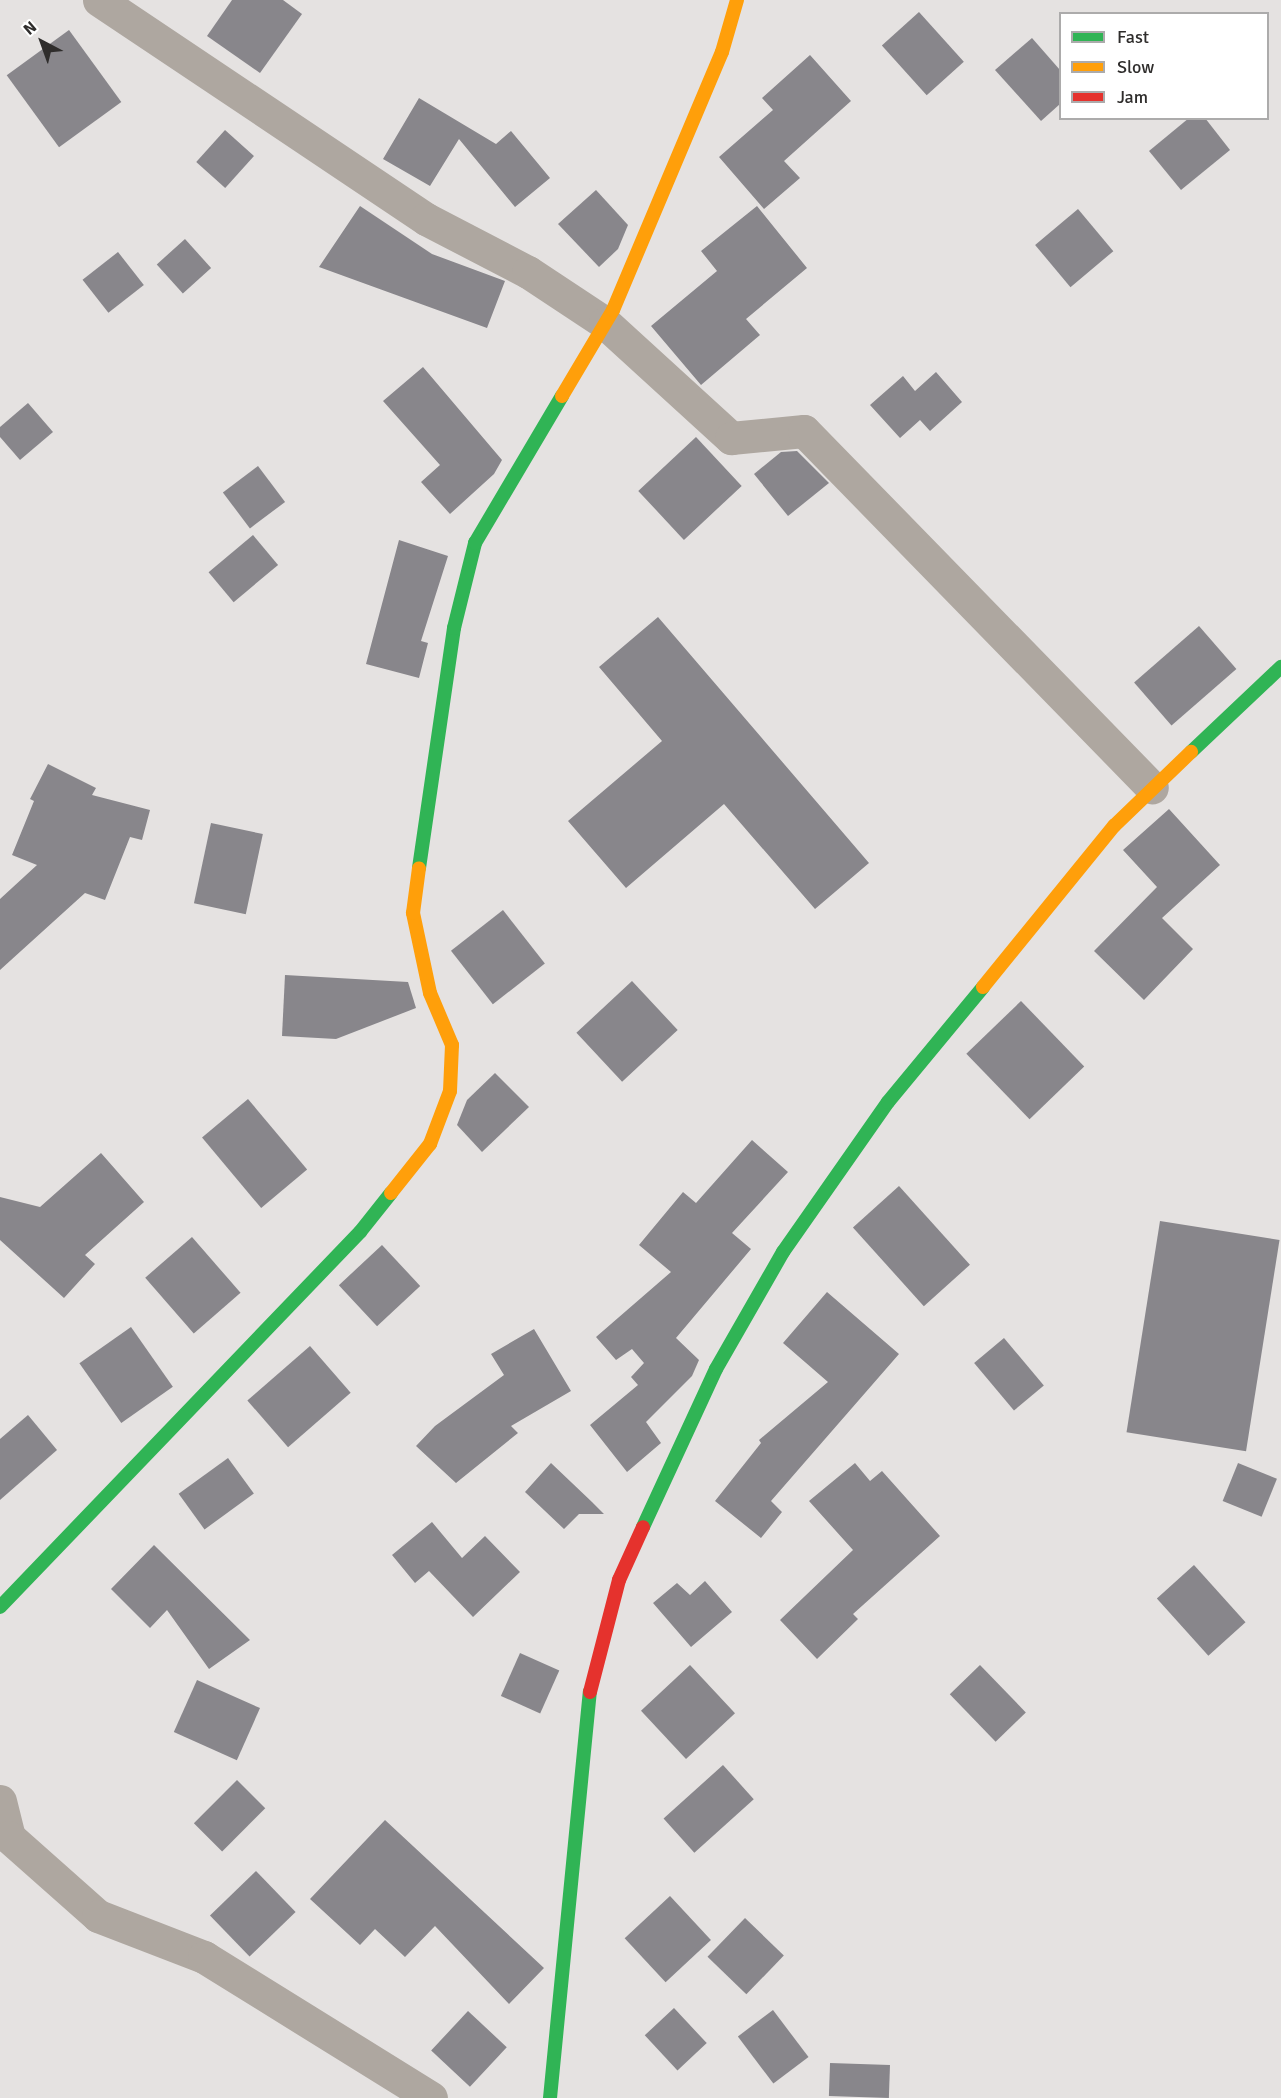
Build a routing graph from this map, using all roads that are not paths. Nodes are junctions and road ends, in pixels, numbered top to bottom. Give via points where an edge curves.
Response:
1 (99, 0) edge
2 (737, 0) edge
3 (605, 323) junction
4 (1281, 667) edge
5 (1152, 787) junction
6 (0, 1607) edge
7 (0, 1801) edge
8 (431, 2098) edge
9 (550, 2098) edge

1 - 3 street via 426,219 528,272
2 - 3 street via 722,52
3 - 5 street via 731,438 804,431
3 - 6 street via 475,543 454,628 413,913 430,993 452,1045 450,1091 430,1144 360,1232
4 - 5 street
5 - 9 street via 1114,826 888,1102 783,1252 716,1369 620,1580 592,1670
7 - 8 street via 9,1837 98,1916 204,1957

